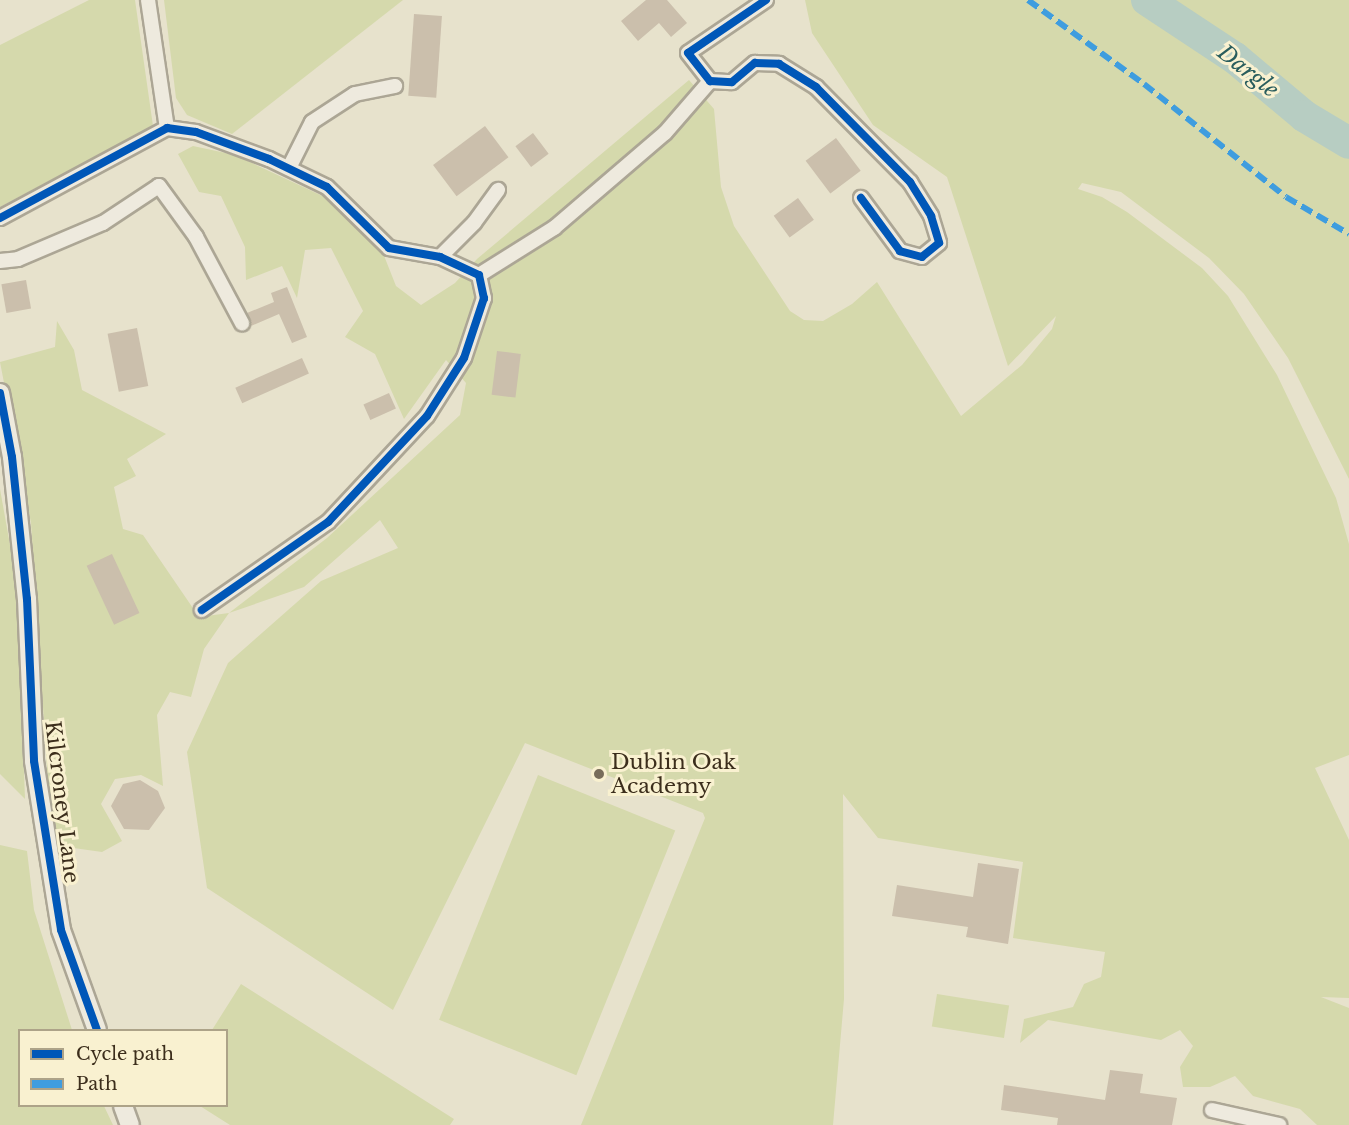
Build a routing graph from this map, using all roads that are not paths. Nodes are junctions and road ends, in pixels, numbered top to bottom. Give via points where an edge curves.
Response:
1 (148, 0) edge
2 (766, 0) edge
3 (710, 81) junction
4 (394, 86) dead end
5 (167, 128) junction
6 (289, 168) junction
7 (498, 190) dead end
8 (861, 198) dead end
9 (0, 218) edge
10 (440, 257) junction
11 (0, 261) edge
12 (479, 275) junction
13 (242, 323) dead end
14 (0, 393) edge
15 (202, 610) dead end
16 (97, 1029) edge
17 (123, 1107) edge
18 (1212, 1110) dead end
19 (130, 1125) edge
20 (1279, 1125) edge

1 - 5 street
2 - 3 street via 688,53
3 - 8 street via 732,82 755,63 779,64 816,87 910,182 931,216 939,243 922,257 900,251
3 - 12 street via 665,133 554,228
4 - 6 street via 355,94 312,122
5 - 6 street via 196,132
5 - 9 street
6 - 10 street via 327,186 389,248
7 - 10 street via 474,223
10 - 12 street
11 - 13 street via 18,259 103,224 159,186 196,237
12 - 15 street via 483,298 464,358 427,416 328,522
14 - 16 street, Kilcroney Lane via 12,457 27,599 34,761 61,930
17 - 19 street
18 - 20 street

